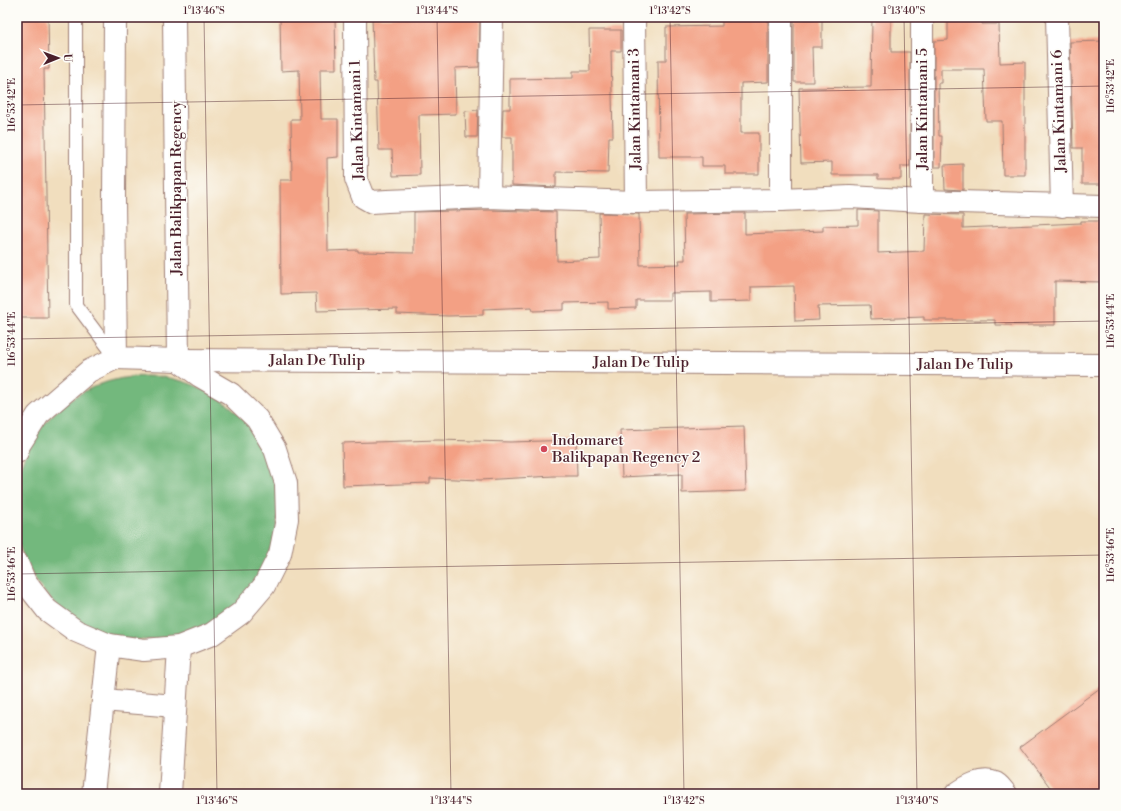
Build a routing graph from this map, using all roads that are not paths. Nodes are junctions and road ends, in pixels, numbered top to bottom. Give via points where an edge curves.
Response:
1 (76, 17) edge
2 (115, 17) edge
3 (174, 17) edge
4 (355, 17) edge
5 (492, 17) edge
6 (634, 17) edge
7 (782, 17) edge
8 (922, 17) edge
9 (1057, 17) edge
10 (489, 197) junction
11 (781, 200) junction
12 (922, 201) junction
13 (636, 202) junction
14 (1062, 206) junction
15 (1104, 206) edge
16 (116, 358) junction
17 (178, 360) junction
18 (1104, 364) edge
19 (17, 452) edge
20 (17, 563) edge
21 (109, 645) junction
22 (179, 647) junction
23 (104, 700) junction
24 (175, 706) junction
25 (93, 794) edge
26 (170, 794) edge
27 (956, 794) edge
28 (1006, 794) edge

1 - 16 lane via 76,305
2 - 16 street
3 - 17 street, Jalan Balikpapan Regency
4 - 10 street, Jalan Kintamani 1 via 356,179 363,197 372,202
5 - 10 street
6 - 13 street, Jalan Kintamani 3
7 - 11 street
8 - 12 street, Jalan Kintamani 5
9 - 14 street, Jalan Kintamani 6
10 - 13 street, Jalan Kintamani 1
11 - 12 street, Jalan Kintamani 1 via 850,197
11 - 13 street, Jalan Kintamani 1
12 - 14 street, Jalan Kintamani 1
14 - 15 street, Jalan Kintamani 1
16 - 17 street, Jalan De Tulip
16 - 19 street via 88,370 38,415
17 - 18 street, Jalan De Tulip
17 - 22 street via 231,394 257,419 276,449 286,483 287,519 280,554 264,586 236,618 212,634
20 - 21 street via 25,582 47,610 76,632
21 - 22 street via 144,650
21 - 23 street
22 - 24 street
23 - 24 street
23 - 25 street
24 - 26 street
27 - 28 street via 983,781 995,783

